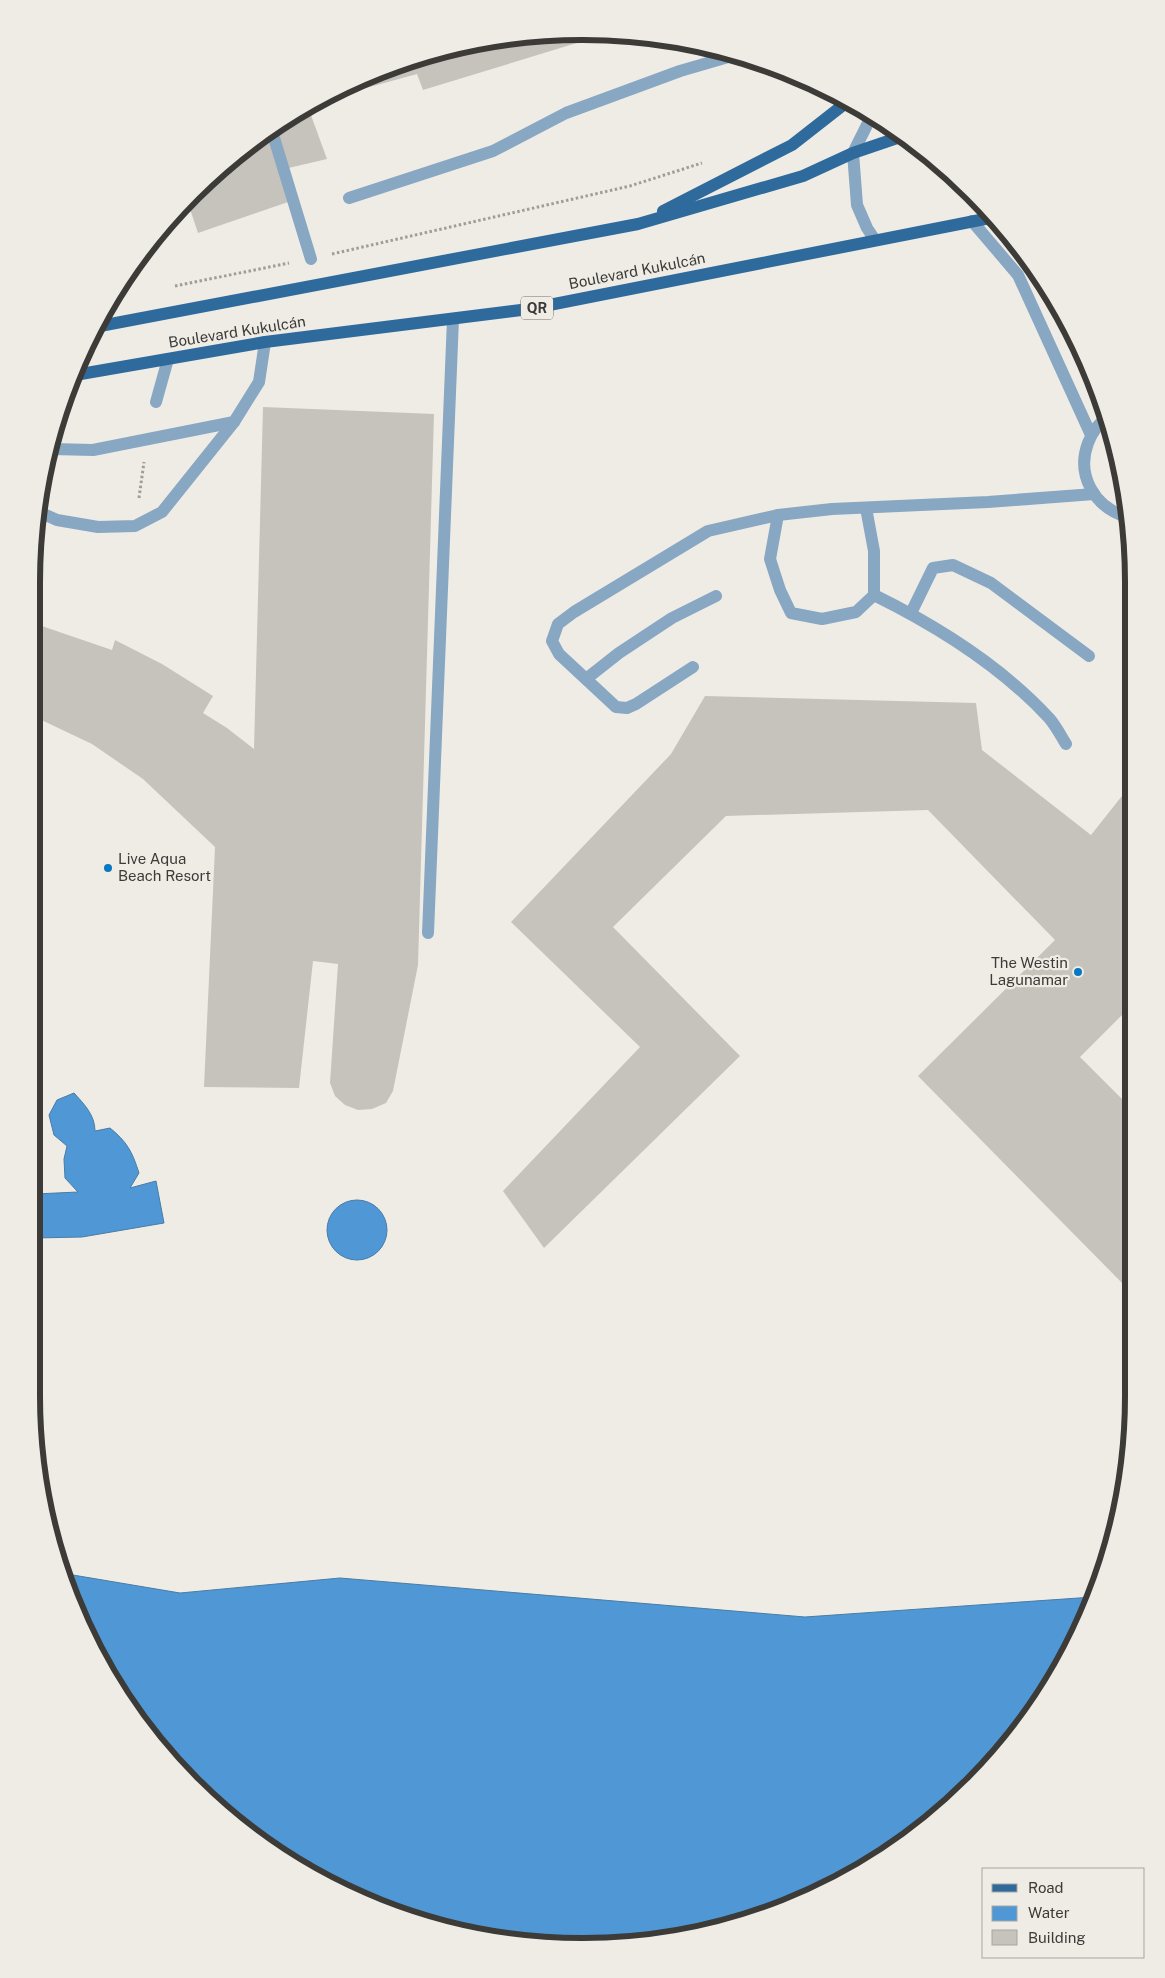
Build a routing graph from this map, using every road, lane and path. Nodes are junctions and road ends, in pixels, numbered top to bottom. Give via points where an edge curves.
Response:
1 (725, 59) edge
2 (841, 106) edge
3 (869, 122) edge
4 (274, 136) edge
5 (895, 139) edge
6 (853, 153) junction
7 (703, 163) dead end
8 (349, 198) dead end
9 (984, 219) edge
10 (972, 221) junction
11 (638, 224) junction
12 (875, 240) junction
13 (311, 259) junction
14 (170, 287) dead end
15 (453, 319) junction
16 (106, 325) edge
17 (265, 342) junction
18 (168, 359) junction
19 (82, 374) edge
20 (156, 402) dead end
21 (234, 422) junction
22 (1101, 424) edge
23 (1091, 435) junction
24 (147, 439) junction
25 (56, 449) edge
26 (1094, 494) junction
27 (866, 508) junction
28 (45, 515) edge
29 (778, 515) junction
30 (1120, 515) edge
31 (135, 526) junction
32 (874, 595) junction
33 (716, 596) dead end
34 (911, 613) junction
35 (1088, 656) dead end
36 (692, 666) dead end
37 (586, 679) junction
38 (1066, 744) dead end
39 (428, 933) dead end

1 - 8 street via 680,71 566,113 493,151
2 - 11 main road via 792,145
3 - 6 street
4 - 13 street
5 - 6 main road, Boulevard Kukulcán
6 - 11 main road, Boulevard Kukulcán via 803,176
6 - 12 street via 858,205
7 - 13 path via 630,186
9 - 10 main road, Boulevard Kukulcán / QR
10 - 12 main road, Boulevard Kukulcán / QR
10 - 23 street via 1018,275
11 - 16 main road, Boulevard Kukulcán
12 - 15 main road, Boulevard Kukulcán / QR via 529,309
13 - 14 path
15 - 17 main road, Boulevard Kukulcán / QR
15 - 39 street
17 - 18 main road, Boulevard Kukulcán / QR
17 - 21 street via 259,382
18 - 19 main road, Boulevard Kukulcán / QR
18 - 20 street
21 - 24 street
21 - 31 street via 162,512
22 - 23 street
23 - 26 street via 1084,453 1084,472
24 - 25 street via 93,450
24 - 31 path
26 - 27 street
26 - 30 street via 1100,503
27 - 29 street
27 - 32 street via 874,551
28 - 31 street via 57,520 98,527
29 - 32 street via 770,559 791,613 822,619 856,612
29 - 37 street via 708,531 558,624 552,641 559,654
32 - 34 street
33 - 37 street via 672,618
34 - 35 street via 933,568 953,565 992,583
34 - 38 street via 999,671 1050,719
36 - 37 street via 627,708 616,707

